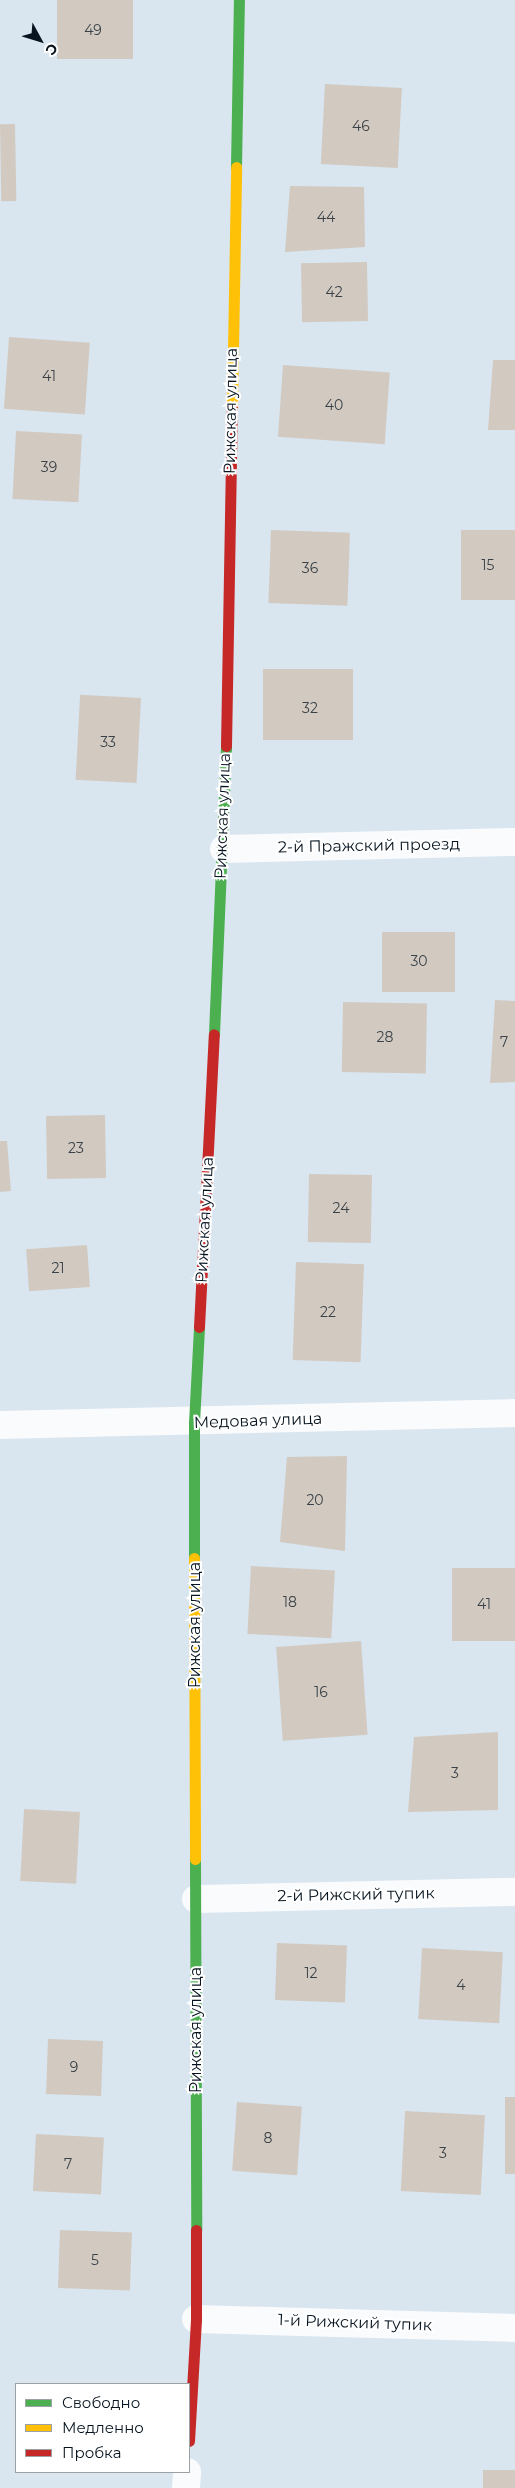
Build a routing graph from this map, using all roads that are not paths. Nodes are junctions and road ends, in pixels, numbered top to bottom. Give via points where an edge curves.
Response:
1 (239, 0) edge
2 (515, 842) edge
3 (224, 849) junction
4 (515, 1413) edge
5 (194, 1423) junction
6 (0, 1425) edge
7 (515, 1892) edge
8 (196, 1899) junction
9 (196, 2319) junction
10 (515, 2328) edge
11 (190, 2424) edge
12 (187, 2473) edge
13 (186, 2488) edge

1 - 3 street, Рижская улица
2 - 3 street, 2-й Пражский проезд
3 - 5 street, Рижская улица
4 - 5 street, Медовая улица
5 - 6 street, Медовая улица
5 - 8 street, Рижская улица
7 - 8 street, 2-й Рижский тупик
8 - 9 street, Рижская улица
9 - 10 street, 1-й Рижский тупик
9 - 11 street, Рижская улица
12 - 13 street

